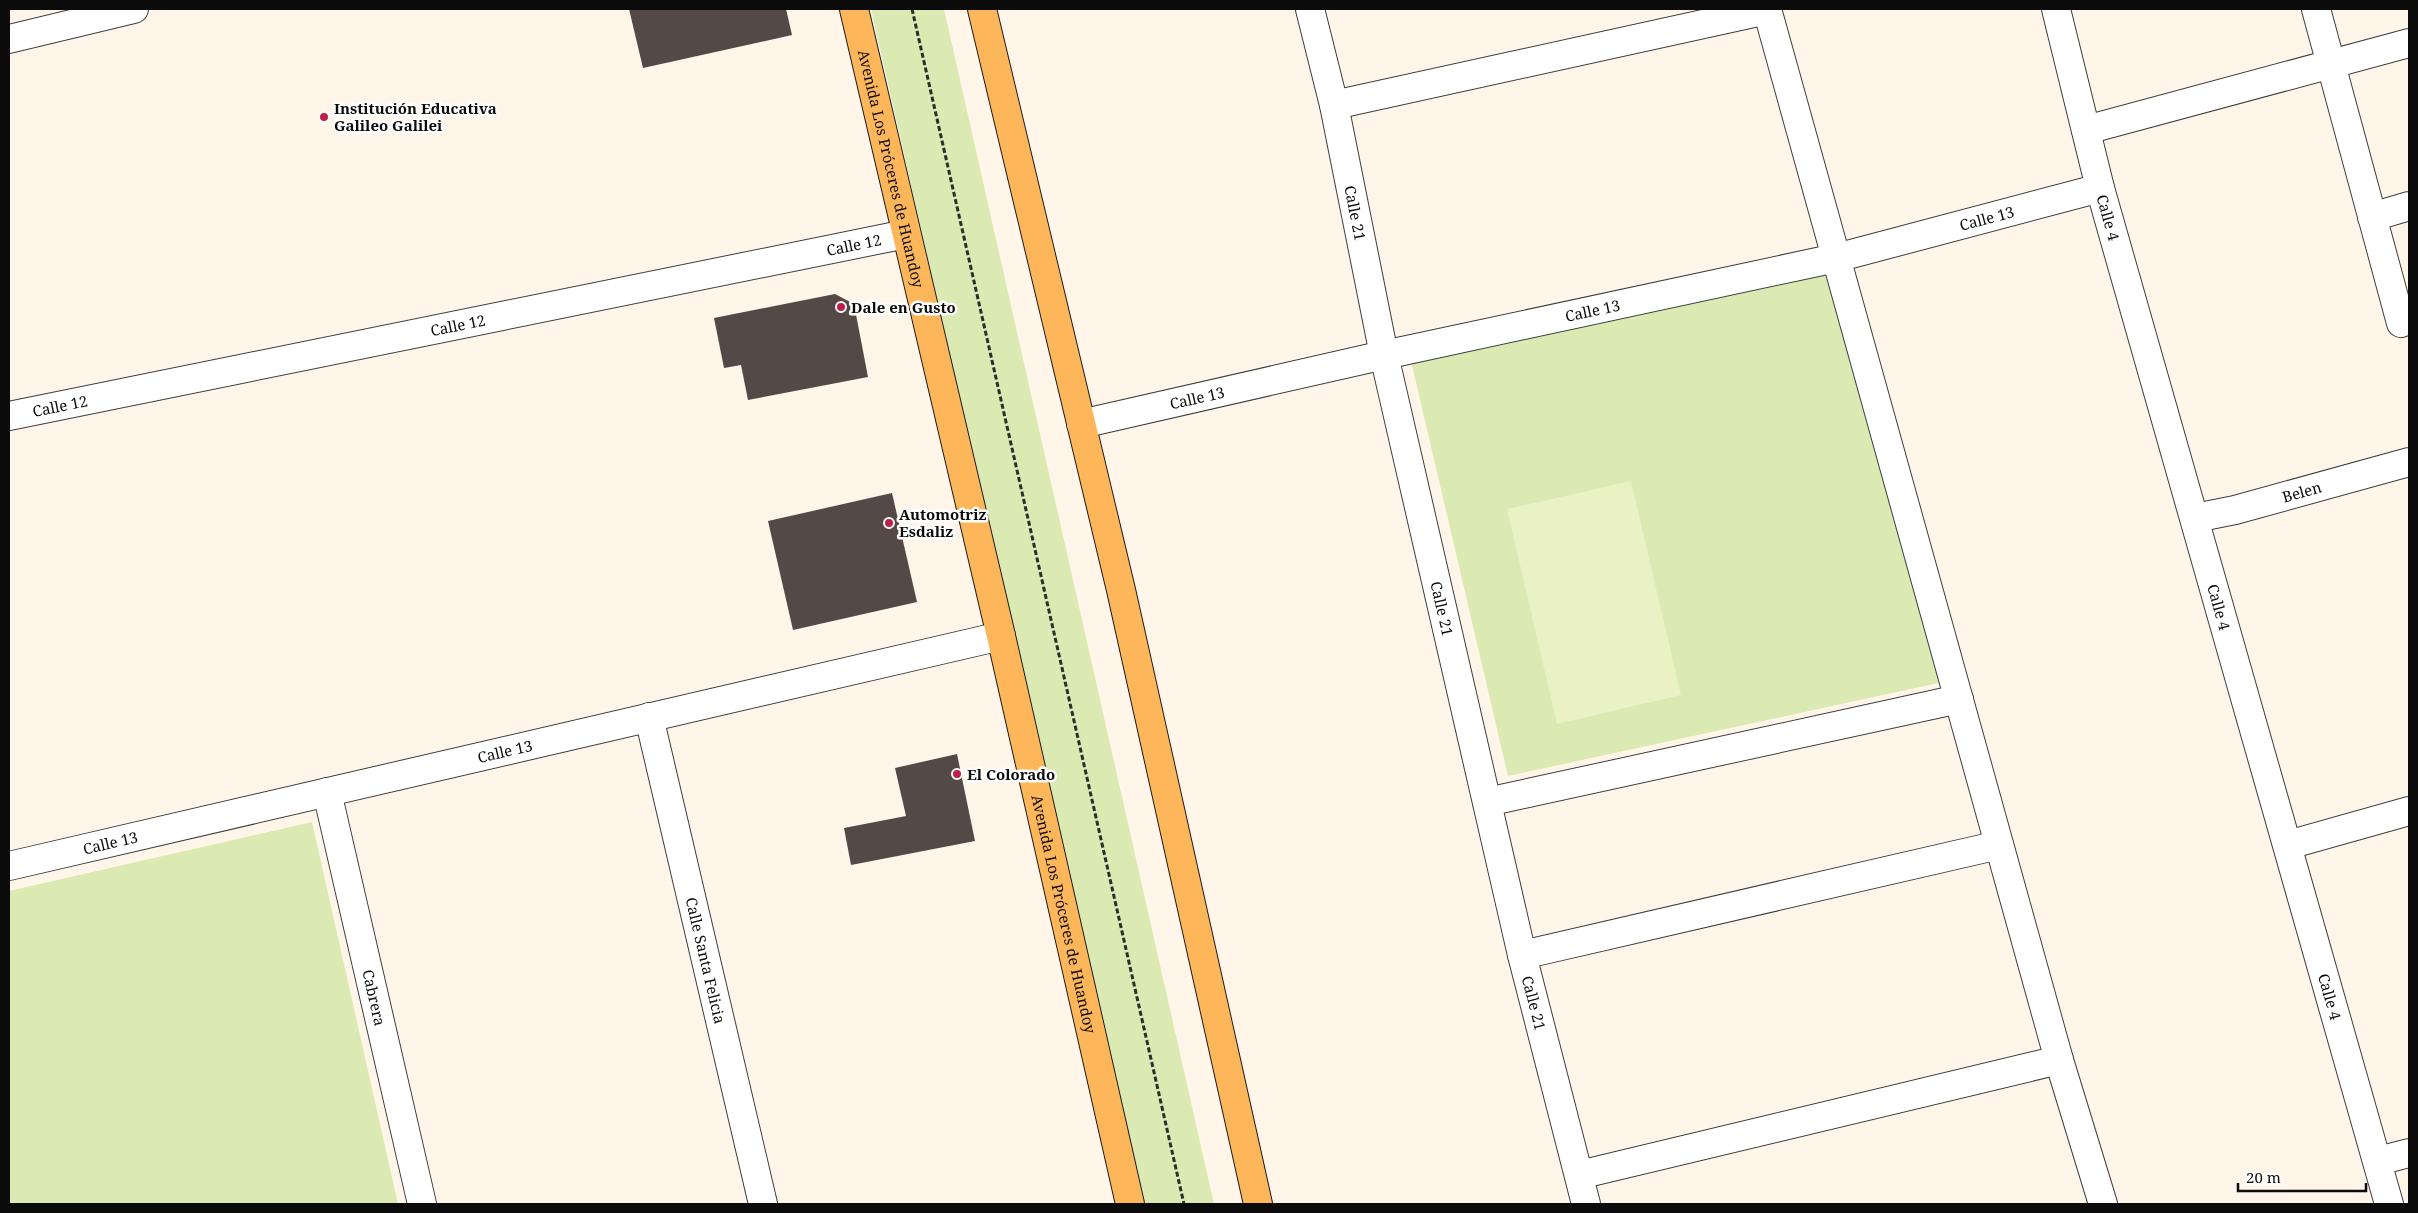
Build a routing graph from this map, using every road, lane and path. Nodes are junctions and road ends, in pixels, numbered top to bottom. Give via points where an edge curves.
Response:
1 (134, 9) edge
2 (854, 9) edge
3 (912, 9) edge
4 (982, 9) edge
5 (1310, 9) edge
6 (1767, 9) edge
7 (2056, 9) edge
8 (2316, 9) edge
9 (9, 39) edge
10 (2409, 43) edge
11 (2331, 64) junction
12 (1334, 105) junction
13 (2086, 130) junction
14 (2100, 188) junction
15 (2409, 206) edge
16 (2372, 217) junction
17 (906, 234) junction
18 (1836, 258) junction
19 (2401, 323) dead end
20 (1384, 355) junction
21 (9, 416) edge
22 (1081, 424) junction
23 (2409, 462) edge
24 (2194, 518) junction
25 (1001, 636) junction
26 (1959, 699) junction
27 (649, 717) junction
28 (327, 792) junction
29 (1487, 802) junction
30 (2409, 811) edge
31 (1999, 845) junction
32 (2288, 845) junction
33 (9, 866) edge
34 (1522, 955) junction
35 (2059, 1060) junction
36 (2409, 1152) edge
37 (2378, 1161) junction
38 (1579, 1175) junction
39 (422, 1204) edge
40 (763, 1204) edge
41 (1130, 1204) edge
42 (1184, 1204) edge
43 (1258, 1204) edge
44 (1586, 1204) edge
45 (2104, 1204) edge
46 (2389, 1204) edge

1 - 9 street
2 - 17 main road, Avenida Los Próceres de Huandoy
3 - 42 path
4 - 22 main road
5 - 12 street, Calle 21
6 - 12 street
6 - 18 street
7 - 13 street, Calle 4
8 - 11 street
10 - 11 street
11 - 13 street
11 - 16 street
12 - 20 street, Calle 21
13 - 14 street, Calle 4
14 - 18 street, Calle 13
14 - 24 street, Calle 4
15 - 16 street
16 - 19 street
17 - 21 street, Calle 12
17 - 25 main road, Avenida Los Próceres de Huandoy
18 - 20 street, Calle 13
18 - 26 street
20 - 22 street, Calle 13
20 - 29 street, Calle 21
22 - 43 main road
23 - 24 street, Belen via 2235,510
24 - 32 street, Calle 4
25 - 27 street, Calle 13
25 - 41 main road, Avenida Los Próceres de Huandoy
26 - 29 street
26 - 31 street
27 - 28 street, Calle 13
27 - 40 street, Calle Santa Felicia
28 - 33 street, Calle 13
28 - 39 street, Cabrera
29 - 34 street, Calle 21
30 - 32 street
31 - 34 street
31 - 35 street
32 - 37 street, Calle 4
34 - 38 street, Calle 21
35 - 38 street
35 - 45 street
36 - 37 street
37 - 46 street, Calle 4
38 - 44 street, Calle 21

